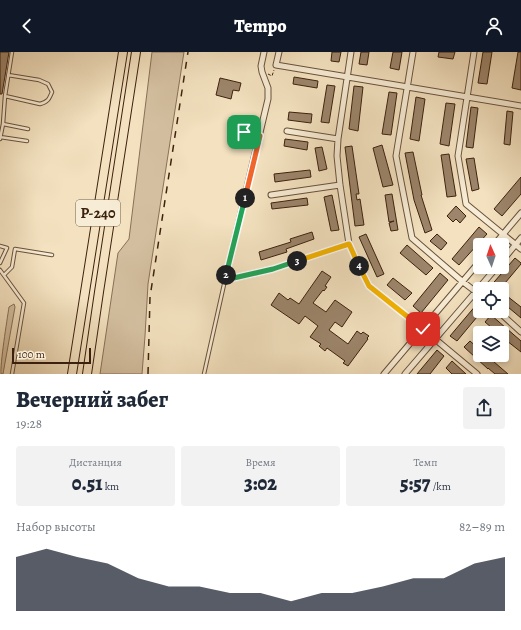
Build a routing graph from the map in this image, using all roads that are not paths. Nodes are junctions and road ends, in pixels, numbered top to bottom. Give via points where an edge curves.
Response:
1 (12, 52) edge
2 (123, 52) edge
3 (136, 52) edge
4 (264, 52) edge
5 (279, 52) edge
6 (351, 52) edge
7 (413, 52) edge
8 (474, 52) edge
9 (8, 75) junction
10 (347, 76) junction
11 (407, 87) junction
12 (5, 96) junction
13 (467, 96) junction
14 (521, 106) edge
15 (2, 124) junction
16 (28, 129) dead end
17 (287, 131) dead end
18 (244, 132) dead end
19 (260, 136) junction
20 (0, 138) edge
21 (338, 139) junction
22 (27, 141) dead end
23 (340, 186) junction
24 (271, 196) dead end
25 (521, 213) edge
26 (503, 234) junction
27 (500, 238) edge
28 (521, 238) edge
29 (349, 244) junction
30 (516, 245) junction
31 (0, 246) edge
32 (521, 250) edge
33 (509, 253) edge
34 (52, 255) dead end
35 (0, 263) edge
36 (473, 269) edge
37 (0, 270) edge
38 (4, 275) junction
39 (225, 280) junction
40 (462, 282) junction
41 (473, 290) edge
42 (473, 298) edge
43 (506, 318) edge
44 (423, 329) junction
45 (521, 332) edge
46 (435, 339) junction
47 (12, 374) edge
48 (72, 374) edge
49 (88, 374) edge
50 (204, 374) edge
51 (384, 374) edge
52 (405, 374) edge
53 (477, 374) edge

1 - 9 lane
2 - 48 highway, Р-240
3 - 49 highway, Р-240
4 - 19 street via 262,72 268,88 268,99
5 - 10 street via 276,65
6 - 10 street
7 - 11 street
8 - 13 street
9 - 12 lane
9 - 12 lane via 39,80 48,84 52,92 46,103 40,104
10 - 11 street
10 - 21 street
11 - 13 street
11 - 40 street via 396,156 412,238
12 - 15 lane
13 - 14 street
13 - 26 street via 458,156 466,204
15 - 16 lane
15 - 20 lane
17 - 21 street
18 - 19 lane
19 - 39 street
20 - 22 lane
21 - 23 street
23 - 24 street
23 - 29 street
25 - 26 street
26 - 27 street
26 - 30 street
28 - 30 street
29 - 39 street via 273,269
29 - 44 street via 369,286
30 - 32 street
30 - 33 street
31 - 35 lane via 7,248
34 - 38 lane via 15,249 12,267
36 - 40 street
37 - 38 lane
38 - 47 lane via 24,303
39 - 50 lane
40 - 41 street
40 - 44 street
42 - 46 street
43 - 45 street
44 - 46 street
44 - 51 street
46 - 52 street
46 - 53 street

